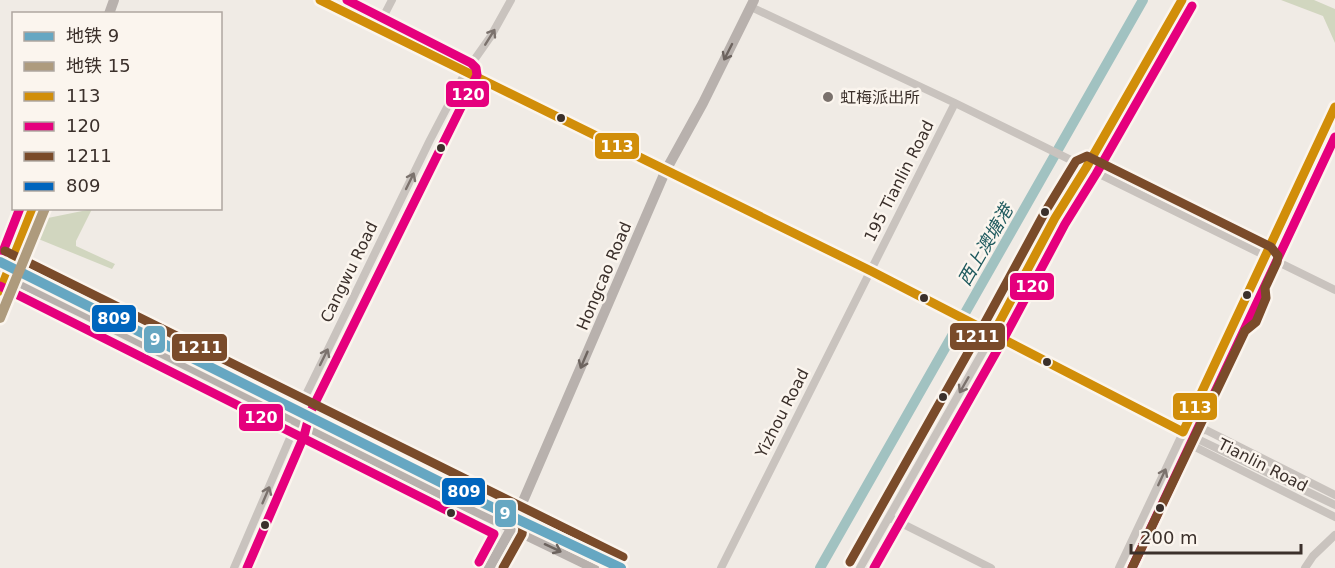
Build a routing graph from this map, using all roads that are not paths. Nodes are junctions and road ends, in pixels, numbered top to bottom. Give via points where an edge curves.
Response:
1 (320, 0) edge
2 (392, 0) edge
3 (511, 0) edge
4 (1182, 0) edge
5 (752, 3) edge
6 (377, 29) junction
7 (465, 73) junction
8 (955, 103) junction
9 (1335, 107) edge
10 (1086, 168) junction
11 (665, 171) junction
12 (32, 210) edge
13 (1266, 258) junction
14 (4, 269) edge
15 (871, 272) junction
16 (1335, 290) edge
17 (0, 291) edge
18 (993, 334) junction
19 (297, 414) junction
20 (1184, 432) junction
21 (1335, 495) edge
22 (1335, 505) edge
23 (889, 517) junction
24 (1335, 518) edge
25 (513, 524) junction
26 (1335, 535) edge
27 (234, 568) edge
28 (489, 568) edge
29 (594, 568) edge
30 (618, 568) edge
31 (721, 568) edge
32 (860, 568) edge
33 (991, 568) edge
34 (1119, 568) edge
35 (1305, 568) edge

1 - 6 street, Tianlin Road
2 - 6 street
7 -> 3 street, Cangwu Road
4 - 10 street
5 - 8 street
5 -> 11 main road, Hongcao Road
6 - 7 street, Tianlin Road
7 - 11 street, Tianlin Road
19 -> 7 street, Cangwu Road
8 - 10 street
8 - 15 street, 195 Tianlin Road
9 - 13 street
10 - 13 street
10 - 18 street
11 - 15 street, Tianlin Road
11 -> 25 main road, Hongcao Road
12 - 14 main road
13 - 16 street
13 - 20 street
14 - 17 main road
14 - 19 main road
15 - 18 street, Tianlin Road
15 - 31 street, Yizhou Road
18 - 20 street, Tianlin Road
18 -> 23 street
19 - 25 main road
27 -> 19 street, Cangwu Road
20 - 21 street, Tianlin Road via 1206,430
20 - 22 street, Tianlin Road
20 - 24 street, Tianlin Road via 1197,448
34 -> 20 street
23 - 32 street
23 - 33 street
25 - 28 main road, Hongcao Road
25 -> 29 main road
25 - 30 main road
26 - 35 street

